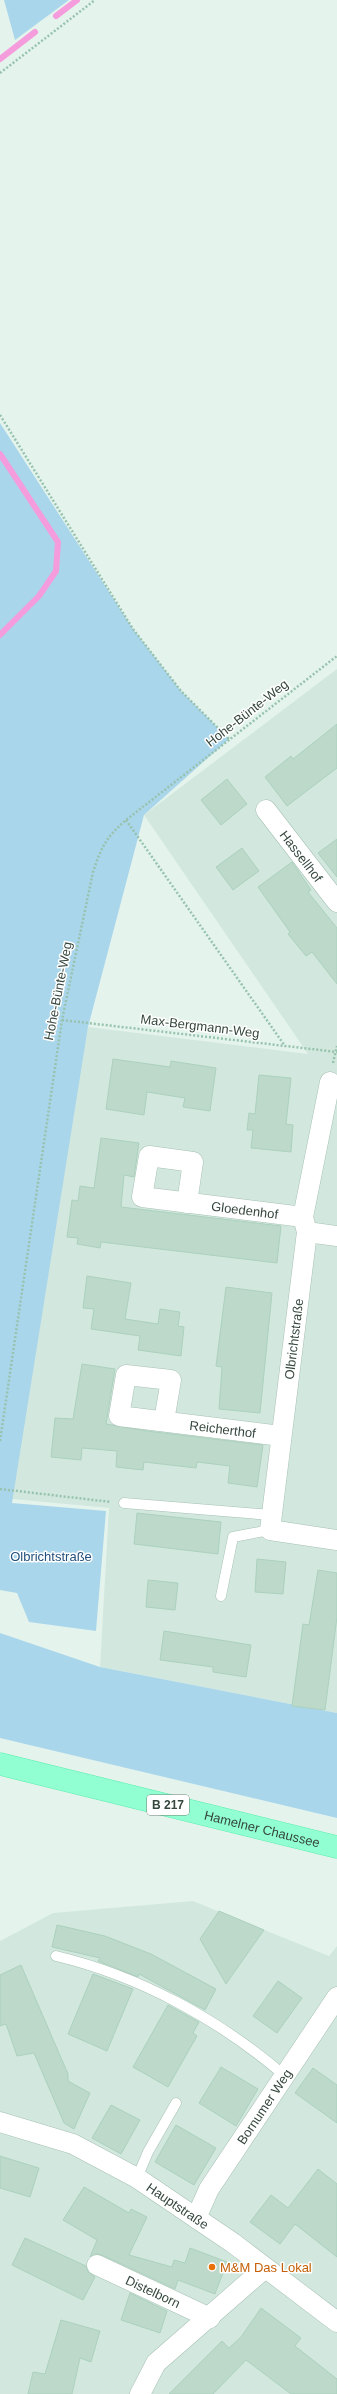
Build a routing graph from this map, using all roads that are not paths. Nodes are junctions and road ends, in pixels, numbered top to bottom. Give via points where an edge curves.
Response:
1 (266, 810) dead end
2 (337, 902) edge
3 (330, 1082) dead end
4 (187, 1203) dead end
5 (305, 1225) junction
6 (337, 1236) edge
7 (164, 1421) dead end
8 (281, 1436) junction
9 (124, 1503) road end
10 (270, 1523) junction
11 (337, 1540) edge
12 (221, 1596) dead end
13 (0, 1764) edge
14 (337, 1846) edge
15 (56, 1956) dead end
16 (337, 1997) edge
17 (285, 2076) junction
18 (176, 2103) dead end
19 (0, 2122) edge
20 (137, 2178) junction
21 (196, 2218) junction
22 (97, 2265) dead end
23 (265, 2268) junction
24 (210, 2318) junction
25 (337, 2322) edge
26 (140, 2394) edge

1 - 2 street, Hassellhof
3 - 5 street, Olbrichtstraße
4 - 5 street, Gloedenhof
5 - 6 street, Gloedenhof
5 - 8 street, Olbrichtstraße
7 - 8 street, Reicherthof
8 - 10 street, Olbrichtstraße
9 - 10 lane
10 - 11 street
10 - 12 lane via 233,1537
13 - 14 main road, Hamelner Chaussee / B 217
15 - 17 lane via 84,1962 168,1998 258,2053
16 - 17 street, Bornumer Weg
17 - 21 street, Bornumer Weg via 209,2189
18 - 20 lane via 148,2152
19 - 20 street, Hauptstraße via 73,2144
20 - 21 street, Hauptstraße
21 - 23 street, Hauptstraße
22 - 24 street, Distelborn
23 - 24 street
23 - 25 street, Hauptstraße
24 - 26 street via 156,2363

